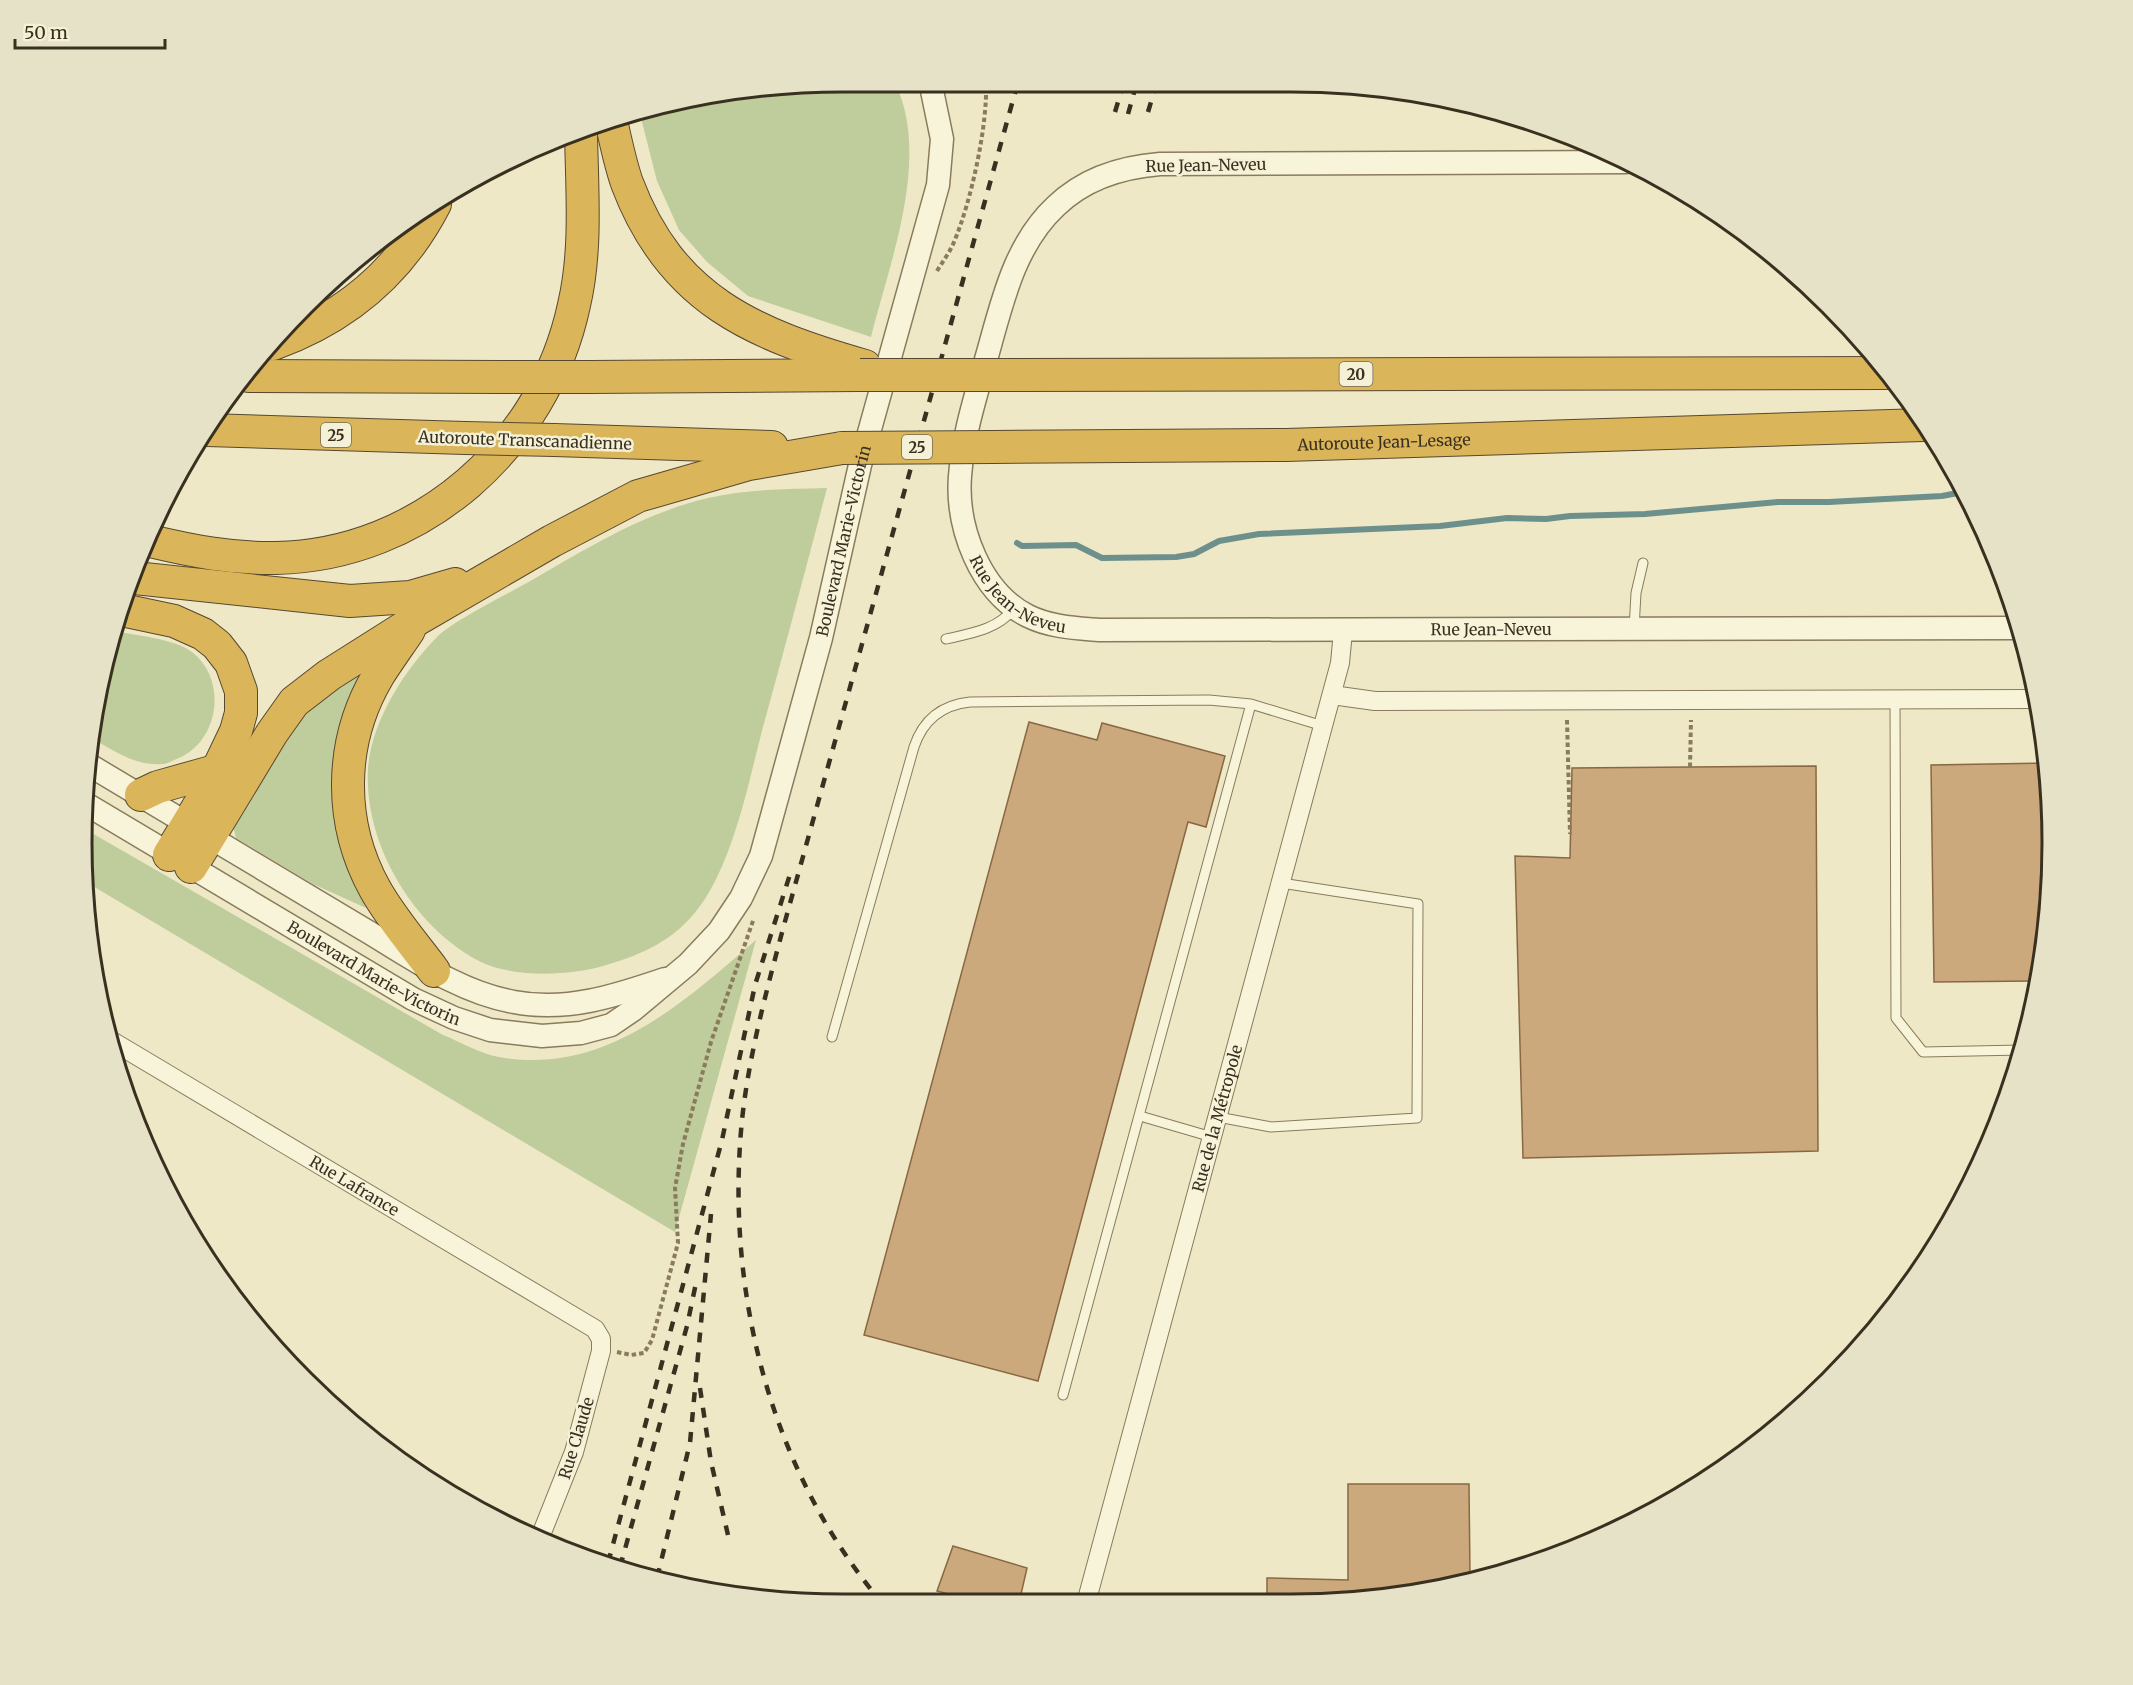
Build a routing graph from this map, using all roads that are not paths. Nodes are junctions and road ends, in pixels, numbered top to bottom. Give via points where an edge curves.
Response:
1 (932, 92) edge
2 (613, 128) edge
3 (581, 139) edge
4 (1607, 162) edge
5 (427, 217) edge
6 (285, 340) edge
7 (862, 371) junction
8 (1876, 373) edge
9 (254, 376) edge
10 (1915, 425) edge
11 (215, 430) edge
12 (842, 447) junction
13 (155, 542) edge
14 (529, 555) junction
15 (1643, 563) dead end
16 (140, 579) edge
17 (1015, 608) junction
18 (128, 611) edge
19 (416, 620) junction
20 (2010, 628) edge
21 (1634, 630) junction
22 (1343, 631) junction
23 (946, 639) dead end
24 (1332, 695) junction
25 (1895, 699) junction
26 (2028, 699) edge
27 (1251, 704) junction
28 (1323, 726) junction
29 (95, 769) edge
30 (215, 771) junction
31 (141, 795) junction
32 (93, 808) edge
33 (198, 831) junction
34 (180, 861) junction
35 (1281, 883) junction
36 (434, 971) junction
37 (675, 975) junction
38 (832, 1037) dead end
39 (120, 1045) edge
40 (2012, 1050) edge
41 (1140, 1116) junction
42 (1218, 1117) junction
43 (1212, 1137) junction
44 (599, 1334) joint
45 (1063, 1395) dead end
46 (543, 1531) edge
47 (1088, 1594) edge

1 - 37 street, Boulevard Marie-Victorin via 942,139 938,185 860,465 821,638 766,837 755,871 728,919 700,953
2 - 7 highway via 626,181 641,215 662,249 689,281 762,332
3 - 13 highway via 580,267 569,326 537,405 478,474 407,525 333,551 277,558 235,557
4 - 17 street, Rue Jean-Neveu via 1160,164 1116,172 1067,196 1040,224 1014,268 972,411 961,463 960,501 972,547 994,587
5 - 6 highway via 404,253 358,300
7 - 8 highway, 20, bridge via 895,375
7 - 9 highway, bridge via 590,377
10 - 12 highway, Autoroute Jean-Lesage / 25, bridge via 1296,445
11 - 12 highway, Autoroute Transcanadienne / 25, bridge via 684,446
12 - 14 highway via 749,464 658,489 620,504
14 - 16 highway via 465,581 410,597 371,601 297,597
14 - 19 highway
15 - 21 lane
17 - 22 street, Rue Jean-Neveu via 1043,622 1088,629
17 - 23 lane via 990,628
18 - 30 highway via 195,629 217,645 231,663 241,691 241,713
19 - 33 highway via 294,702
19 - 36 highway via 378,676 360,716 349,755 348,795 355,838 369,877
20 - 21 street, Rue Jean-Neveu
21 - 22 street, Rue Jean-Neveu
22 - 24 street, Rue de la Métropole
24 - 25 street via 1375,701
24 - 28 street, Rue de la Métropole
25 - 26 street
25 - 40 lane via 1896,1018 1923,1052
27 - 28 lane
27 - 38 lane via 1209,700 970,702 946,707 932,717 914,747
27 - 41 lane
28 - 35 street, Rue de la Métropole
29 - 31 street, Boulevard Marie-Victorin
30 - 31 highway
30 - 33 highway
31 - 33 street, Boulevard Marie-Victorin
32 - 34 street, Boulevard Marie-Victorin
33 - 34 highway
33 - 36 street, Boulevard Marie-Victorin
34 - 37 street, Boulevard Marie-Victorin via 423,1004 490,1030 542,1036 581,1033 610,1025
35 - 42 street, Rue de la Métropole
35 - 42 lane via 1418,904 1417,1118 1271,1127
36 - 37 street, Boulevard Marie-Victorin via 497,999 547,1006 601,999
39 - 44 street, Rue Lafrance via 590,1325
41 - 43 lane
41 - 45 lane
42 - 43 street, Rue de la Métropole
43 - 47 street, Rue de la Métropole
44 - 46 street, Rue Claude via 601,1351 574,1452

